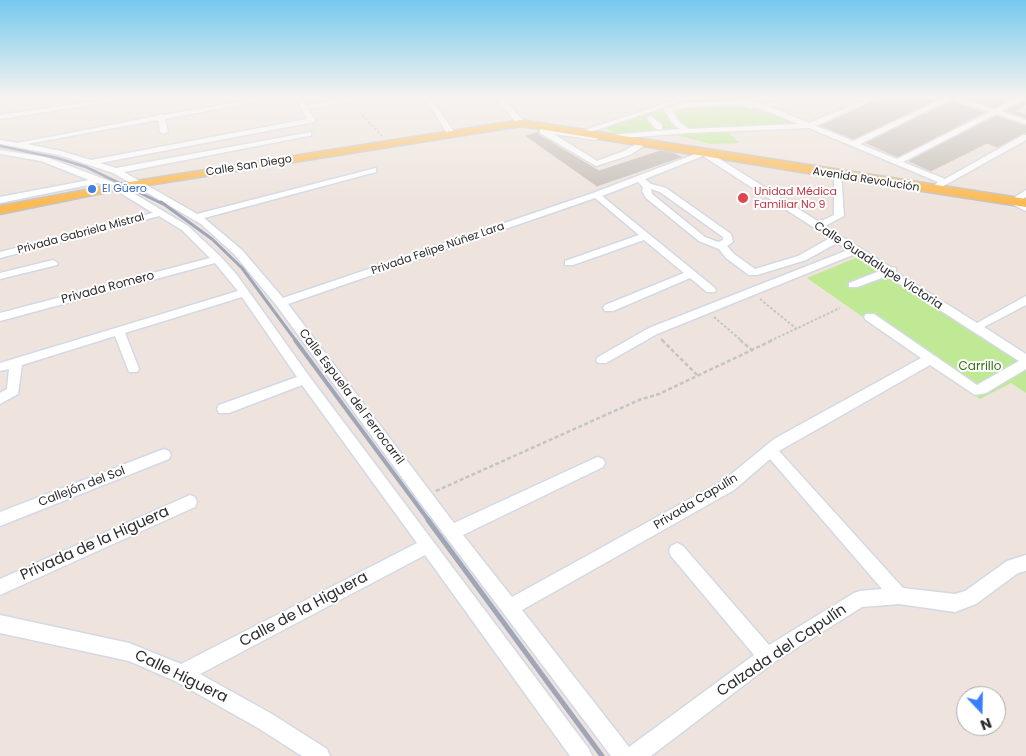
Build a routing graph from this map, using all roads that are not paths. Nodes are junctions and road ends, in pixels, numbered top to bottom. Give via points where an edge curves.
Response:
1 (73, 133) edge
2 (241, 133) edge
3 (449, 133) edge
4 (547, 133) edge
5 (564, 133) edge
6 (586, 133) edge
7 (658, 133) edge
8 (827, 133) edge
9 (875, 133) edge
10 (952, 133) edge
11 (308, 134) dead end
12 (598, 137) junction
13 (610, 137) junction
14 (1026, 137) edge
15 (0, 142) edge
16 (389, 143) joint
17 (853, 144) junction
18 (14, 145) junction
19 (640, 146) junction
20 (0, 152) edge
21 (708, 154) junction
22 (90, 162) junction
23 (897, 162) junction
24 (373, 170) dead end
25 (116, 171) junction
26 (640, 179) junction
27 (100, 180) junction
28 (838, 180) junction
29 (944, 182) junction
30 (139, 183) junction
31 (648, 186) junction
32 (117, 187) junction
33 (931, 190) junction
34 (1026, 193) edge
35 (596, 195) junction
36 (0, 200) edge
37 (1011, 202) junction
38 (1026, 203) edge
39 (1026, 208) edge
40 (0, 210) edge
41 (162, 213) junction
42 (196, 217) junction
43 (822, 224) junction
44 (645, 236) junction
45 (836, 239) junction
46 (722, 246) junction
47 (854, 251) junction
48 (0, 255) edge
49 (217, 259) junction
50 (53, 263) dead end
51 (569, 263) dead end
52 (891, 270) junction
53 (691, 274) junction
54 (0, 276) edge
55 (853, 285) dead end
56 (711, 290) dead end
57 (244, 293) junction
58 (1026, 300) edge
59 (281, 304) junction
60 (609, 308) dead end
61 (870, 316) dead end
62 (0, 317) edge
63 (982, 324) junction
64 (119, 332) junction
65 (1026, 351) edge
66 (930, 359) junction
67 (602, 360) dead end
68 (16, 362) junction
69 (1026, 362) edge
70 (0, 367) edge
71 (133, 369) dead end
72 (305, 379) junction
73 (0, 399) edge
74 (224, 409) dead end
75 (770, 450) junction
76 (164, 455) dead end
77 (598, 463) dead end
78 (190, 502) dead end
79 (0, 519) edge
80 (452, 532) junction
81 (427, 546) junction
82 (677, 551) dead end
83 (1026, 563) edge
84 (0, 587) edge
85 (899, 596) junction
86 (509, 608) junction
87 (0, 624) edge
88 (767, 657) junction
89 (182, 674) junction
90 (320, 756) edge
91 (582, 756) edge
92 (624, 756) edge
93 (634, 756) edge

1 - 18 street
2 - 22 street
3 - 16 main road, Calle San Diego
4 - 19 street via 596,164
5 - 12 street
6 - 12 main road, Calle San Diego
7 - 13 street
8 - 17 street
9 - 17 street
10 - 23 street
11 - 25 street
12 - 13 main road, Calle San Diego
12 - 19 street
13 - 19 main road, Calle San Diego
14 - 29 street
15 - 18 street, Calle Espuela del Ferrocarril
16 - 30 main road, Calle San Diego
17 - 23 street
18 - 22 street, Calle Espuela del Ferrocarril
19 - 21 main road, Calle San Diego
20 - 27 street, Calle Espuela del Ferrocarril via 43,159
21 - 26 street, Privada Felipe Núñez Lara
21 - 28 main road, Avenida Revolución via 819,172
21 - 43 street, Calle Guadalupe Victoria
21 - 45 street, Calle Guadalupe Victoria
22 - 25 street, Calle Espuela del Ferrocarril
23 - 29 street
24 - 42 street
25 - 30 street, Calle Espuela del Ferrocarril
26 - 31 street
26 - 35 street, Privada Felipe Núñez Lara
27 - 32 street, Calle Espuela del Ferrocarril
27 - 36 street
28 - 33 main road, Avenida Revolución
28 - 43 street via 839,216
29 - 33 street
30 - 32 main road, Calle San Diego
30 - 42 street, Calle Espuela del Ferrocarril
31 - 46 street via 647,193 652,199 702,239
31 - 46 street via 663,190 728,236 729,240
32 - 40 main road, Calle San Diego
32 - 41 street, Calle Espuela del Ferrocarril
33 - 37 main road, Avenida Revolución
34 - 37 street
35 - 44 street
35 - 59 street, Privada Felipe Núñez Lara
37 - 38 main road, Avenida Revolución
37 - 39 street
41 - 48 street, Privada Gabriela Mistral
41 - 49 street, Calle Espuela del Ferrocarril via 185,228
42 - 59 street, Calle Espuela del Ferrocarril via 238,252
43 - 52 street, Calle Guadalupe Victoria
44 - 51 street
44 - 53 street
45 - 46 street via 802,258 753,273
45 - 47 street, Calle Guadalupe Victoria
47 - 52 street, Calle Guadalupe Victoria
47 - 67 street via 653,331
49 - 57 street, Calle Espuela del Ferrocarril
49 - 62 street, Privada Romero
50 - 54 street
52 - 55 street
52 - 63 street, Calle Guadalupe Victoria
52 - 69 street, Calle Guadalupe Victoria
53 - 56 street
53 - 60 street
57 - 64 street
57 - 72 street, Calle Espuela del Ferrocarril
58 - 63 street
59 - 80 street, Calle Espuela del Ferrocarril
61 - 66 street
63 - 65 street, Calle Guadalupe Victoria
64 - 68 street
64 - 71 street
66 - 69 street via 975,390 981,390
66 - 75 street, Privada Capulín
68 - 70 street
68 - 73 street via 13,391
72 - 74 street
72 - 81 street, Calle Espuela del Ferrocarril
75 - 85 street
75 - 86 street, Privada Capulín via 729,485
76 - 79 street, Callejón del Sol
77 - 80 street
78 - 84 street, Privada de la Higuera
80 - 86 street, Calle Espuela del Ferrocarril
81 - 89 street, Calle de la Higuera
81 - 91 street, Calle Espuela del Ferrocarril
82 - 88 street
83 - 85 street, Calzada del Capulín via 1013,567 970,598 955,603
85 - 88 street, Calzada del Capulín via 860,599
86 - 92 street, Calle Espuela del Ferrocarril
87 - 89 street, Calle Higuera via 129,652
88 - 93 street, Calzada del Capulín
89 - 90 street, Calle Higuera

